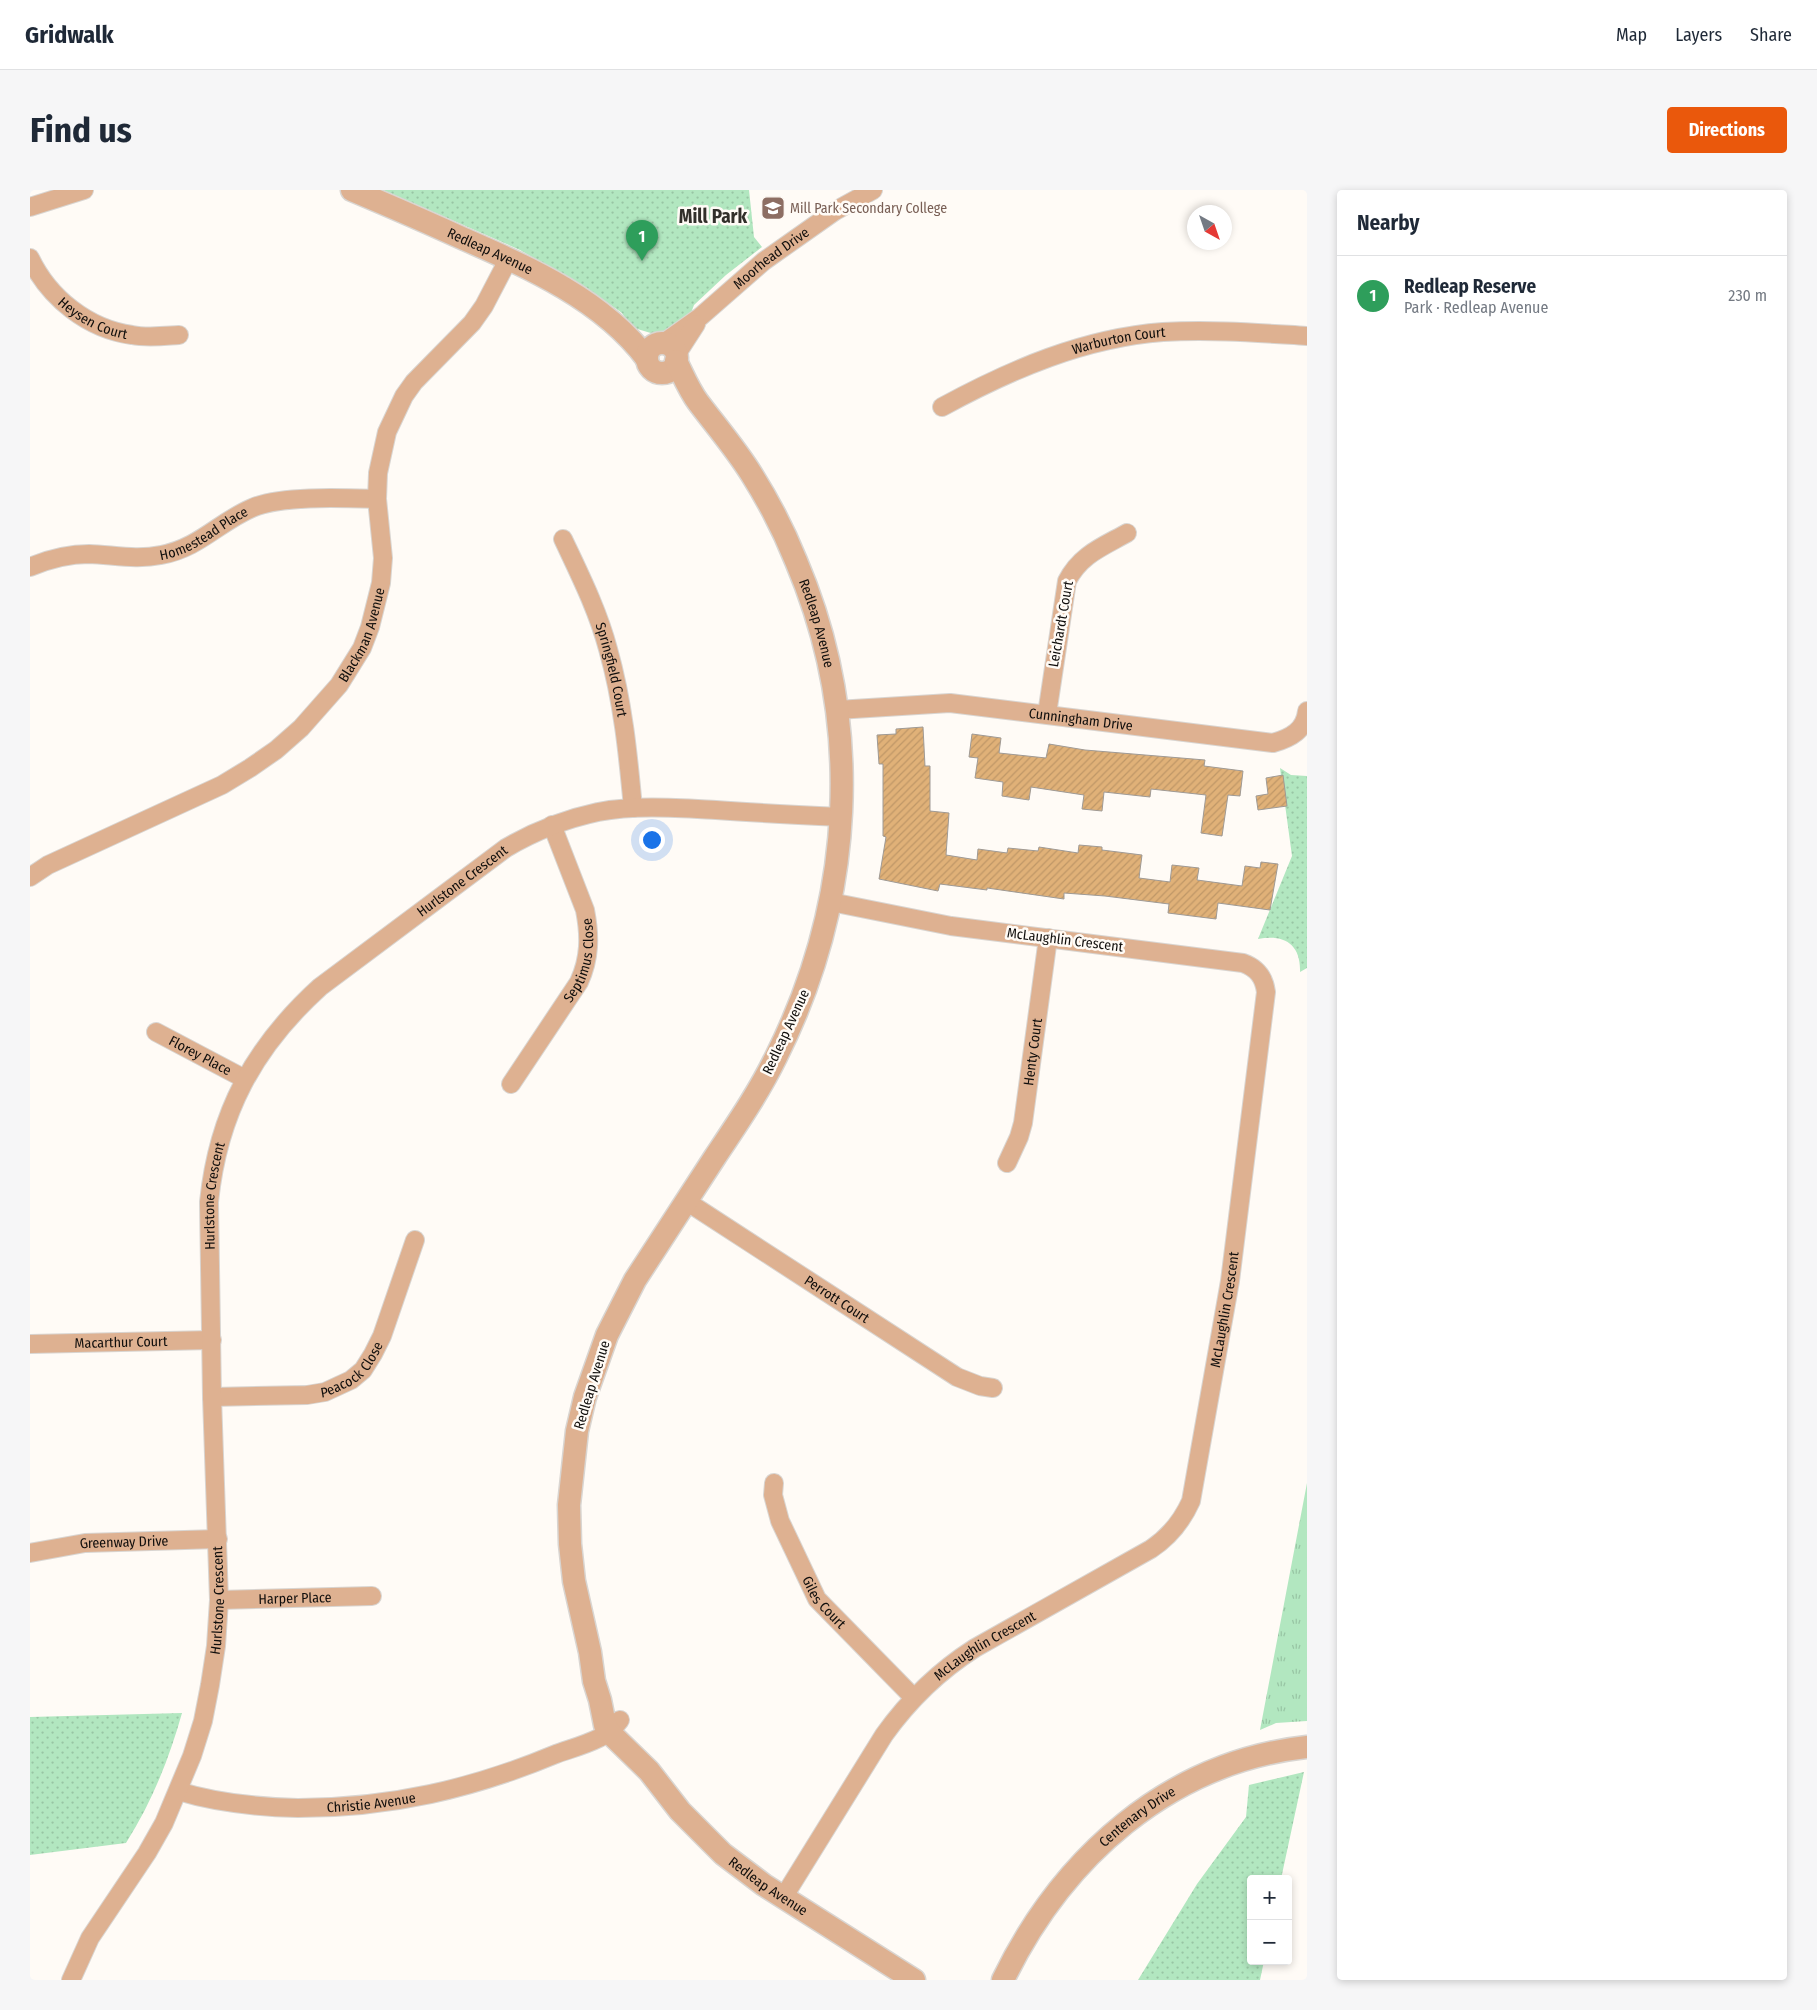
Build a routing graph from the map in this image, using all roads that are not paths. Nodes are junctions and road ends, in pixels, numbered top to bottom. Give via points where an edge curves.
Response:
1 (84, 190) edge
2 (352, 190) edge
3 (873, 190) edge
4 (30, 207) edge
5 (30, 258) edge
6 (509, 258) junction
7 (179, 335) dead end
8 (1307, 336) edge
9 (665, 356) junction
10 (942, 407) dead end
11 (377, 499) junction
12 (1127, 533) dead end
13 (563, 540) dead end
14 (30, 567) edge
15 (837, 710) junction
16 (1307, 711) edge
17 (1047, 714) junction
18 (633, 808) junction
19 (841, 817) junction
20 (552, 825) junction
21 (30, 877) edge
22 (831, 902) junction
23 (1048, 938) junction
24 (156, 1032) dead end
25 (245, 1079) junction
26 (511, 1084) dead end
27 (1007, 1163) dead end
28 (686, 1201) junction
29 (415, 1240) dead end
30 (212, 1340) junction
31 (30, 1344) edge
32 (993, 1388) dead end
33 (212, 1397) junction
34 (774, 1483) dead end
35 (218, 1539) junction
36 (30, 1553) edge
37 (372, 1596) dead end
38 (220, 1600) junction
39 (914, 1698) junction
40 (612, 1726) junction
41 (1307, 1747) edge
42 (178, 1790) junction
43 (784, 1898) junction
44 (1015, 1954) junction
45 (914, 1979) edge
46 (71, 1980) edge
47 (994, 1980) edge
48 (1003, 1980) edge

1 - 4 street
2 - 6 street, Redleap Avenue
3 - 9 street, Moorhead Drive via 835,211 764,261 700,317
5 - 7 street, Heysen Court via 62,301 93,323 132,335
6 - 9 street, Redleap Avenue via 555,283
6 - 11 street, Blackman Avenue via 472,323 426,368 404,396 382,453
8 - 10 street, Warburton Court via 1196,331 1124,338 1076,348 1042,360
9 - 15 street, Redleap Avenue via 752,475 790,546 820,628
11 - 14 street, Homestead Place via 270,502 235,516 197,543 163,555 130,558 87,554 43,561
11 - 21 street, Blackman Avenue via 383,558 376,606 362,648 324,705 301,728 250,768 222,785
12 - 17 street, Leichardt Court via 1081,560 1067,581
13 - 18 street, Springfield Court via 597,616 613,667 623,713
15 - 17 street, Cunningham Drive via 950,703
15 - 19 street, Redleap Avenue
16 - 17 street, Cunningham Drive via 1300,730 1274,743
18 - 19 street, Hurlstone Crescent
18 - 20 street, Hurlstone Crescent via 599,812
19 - 22 street, Redleap Avenue
20 - 25 street, Hurlstone Crescent via 492,857 320,986 263,1048
20 - 26 street, Septimus Close via 585,910 588,955 579,982
22 - 23 street, McLaughlin Crescent via 933,923
22 - 28 street, Redleap Avenue via 807,986 775,1059
23 - 27 street, Henty Court via 1023,1123
23 - 39 street, McLaughlin Crescent via 1243,963 1256,970 1265,983 1266,1002 1230,1281 1191,1501 1177,1525 1162,1541 975,1648 940,1673
24 - 25 street, Florey Place
25 - 30 street, Hurlstone Crescent via 223,1130 211,1180 208,1229
28 - 32 street, Perrott Court via 957,1377
28 - 40 street, Redleap Avenue via 635,1280 613,1321 596,1362 577,1431 569,1505 574,1581 590,1652 607,1679
29 - 33 street, Peacock Close via 382,1336 363,1370 351,1380 326,1392 308,1395
30 - 31 street, Macarthur Court
30 - 33 street, Hurlstone Crescent
33 - 35 street, Hurlstone Crescent
34 - 39 street, Giles Court via 773,1495 780,1521 817,1599
35 - 36 street, Greenway Drive via 85,1543
35 - 38 street, Hurlstone Crescent
37 - 38 street, Harper Place
38 - 42 street, Hurlstone Crescent via 203,1721
39 - 43 street, McLaughlin Crescent via 884,1735
40 - 42 street, Christie Avenue via 591,1742 508,1773 416,1798 364,1806 245,1805 214,1801
40 - 43 street, Redleap Avenue via 640,1747 649,1771 680,1811 744,1871
41 - 44 street, Centenary Drive via 1263,1755 1212,1772 1165,1795 1138,1813 1101,1842 1071,1874
42 - 46 street, Hurlstone Crescent via 147,1853 90,1938
43 - 45 street, Redleap Avenue
44 - 47 street, Centenary Drive
44 - 48 street, Centenary Drive

